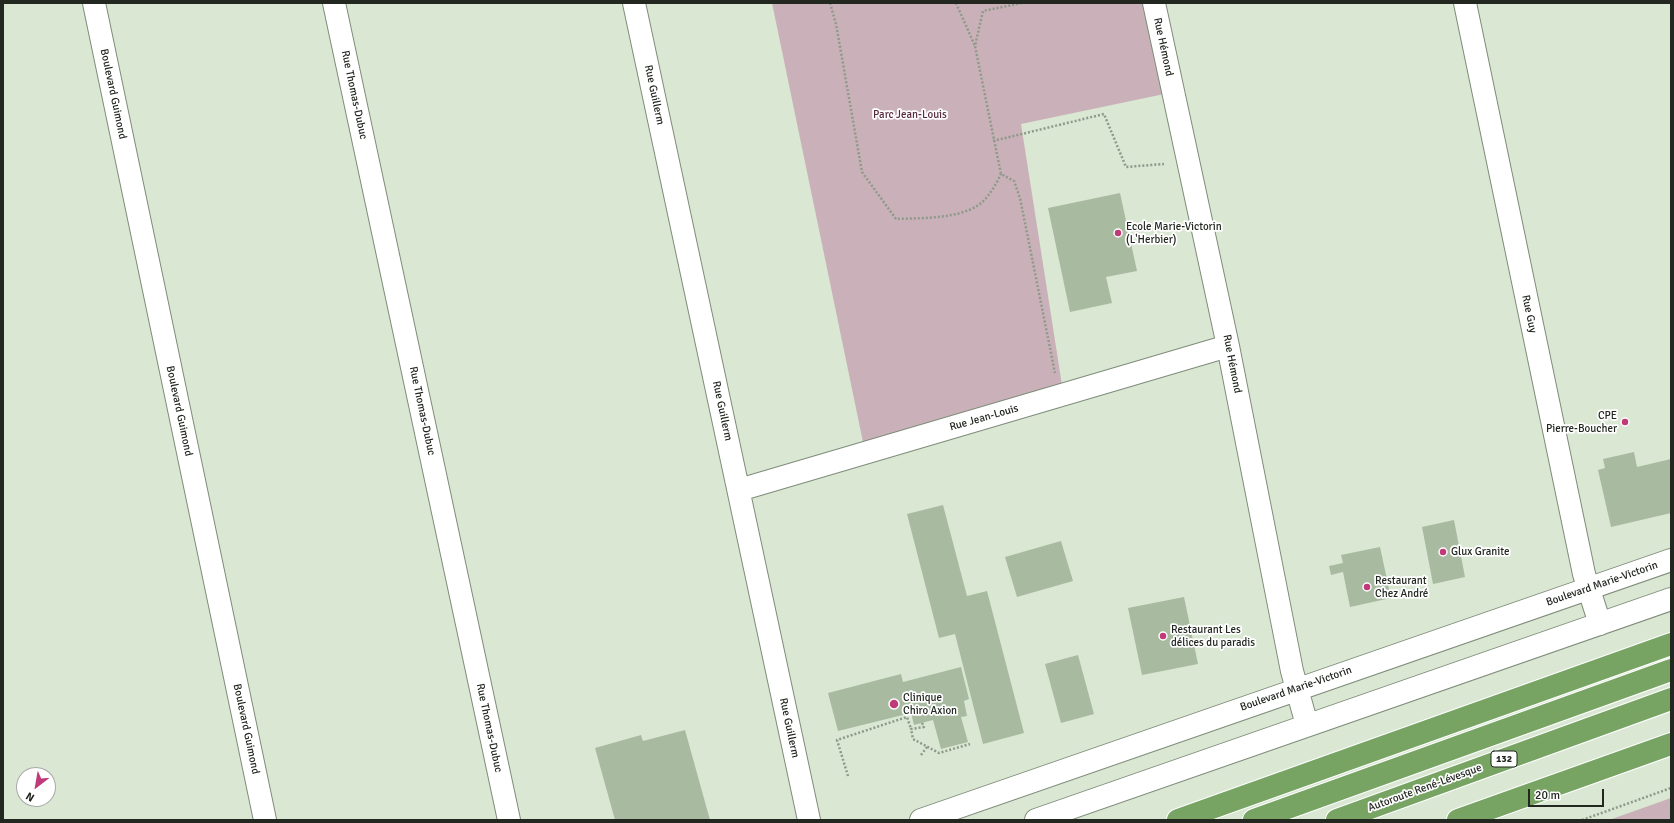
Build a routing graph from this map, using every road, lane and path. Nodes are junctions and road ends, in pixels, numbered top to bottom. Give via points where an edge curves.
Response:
1 (94, 3) edge
2 (334, 3) edge
3 (634, 3) edge
4 (830, 3) edge
5 (956, 3) edge
6 (1022, 3) edge
7 (1154, 3) edge
8 (1464, 3) edge
9 (975, 46) junction
10 (993, 141) junction
11 (1188, 163) junction
12 (1001, 174) junction
13 (1228, 346) junction
14 (1055, 374) dead end
15 (739, 490) junction
16 (1671, 560) edge
17 (1588, 589) junction
18 (1671, 599) edge
19 (1600, 624) junction
20 (1671, 644) edge
21 (1671, 670) edge
22 (1297, 689) junction
23 (1671, 699) edge
24 (922, 723) dead end
25 (1307, 725) junction
26 (911, 729) junction
27 (970, 744) dead end
28 (1671, 744) edge
29 (927, 747) junction
30 (921, 755) dead end
31 (848, 776) dead end
32 (1671, 788) edge
33 (265, 820) edge
34 (509, 820) edge
35 (809, 820) edge
36 (921, 820) edge
37 (1036, 820) edge
38 (1178, 820) edge
39 (1254, 820) edge
40 (1337, 820) edge
41 (1458, 820) edge
42 (1582, 820) edge

1 - 33 street, Boulevard Guimond
2 - 34 street, Rue Thomas-Dubuc
3 - 15 street, Rue Guillerm
4 - 12 path via 862,172 896,219 951,215 977,206 991,193
5 - 9 path
6 - 9 path via 983,11
7 - 11 street, Rue Hémond
8 - 17 street, Rue Guy
9 - 10 path
10 - 11 path via 1104,114 1126,167
10 - 12 path
11 - 13 street, Rue Hémond
12 - 14 path via 1014,181 1020,198
13 - 15 street, Rue Jean-Louis
13 - 22 street, Rue Hémond
15 - 35 street, Rue Guillerm
16 - 17 street, Boulevard Marie-Victorin
17 - 19 street, Rue Guy
17 - 22 street, Boulevard Marie-Victorin
18 - 19 street
19 - 25 street
20 - 38 highway
21 - 39 highway
22 - 25 street, Rue Hémond
22 - 36 street, Boulevard Marie-Victorin
23 - 40 highway, Autoroute René-Lévesque / 132
24 - 26 path via 924,726
25 - 37 street
26 - 29 path via 913,739
26 - 31 path via 907,717 837,740
27 - 29 path via 939,753
28 - 41 highway
29 - 30 path
32 - 42 path

